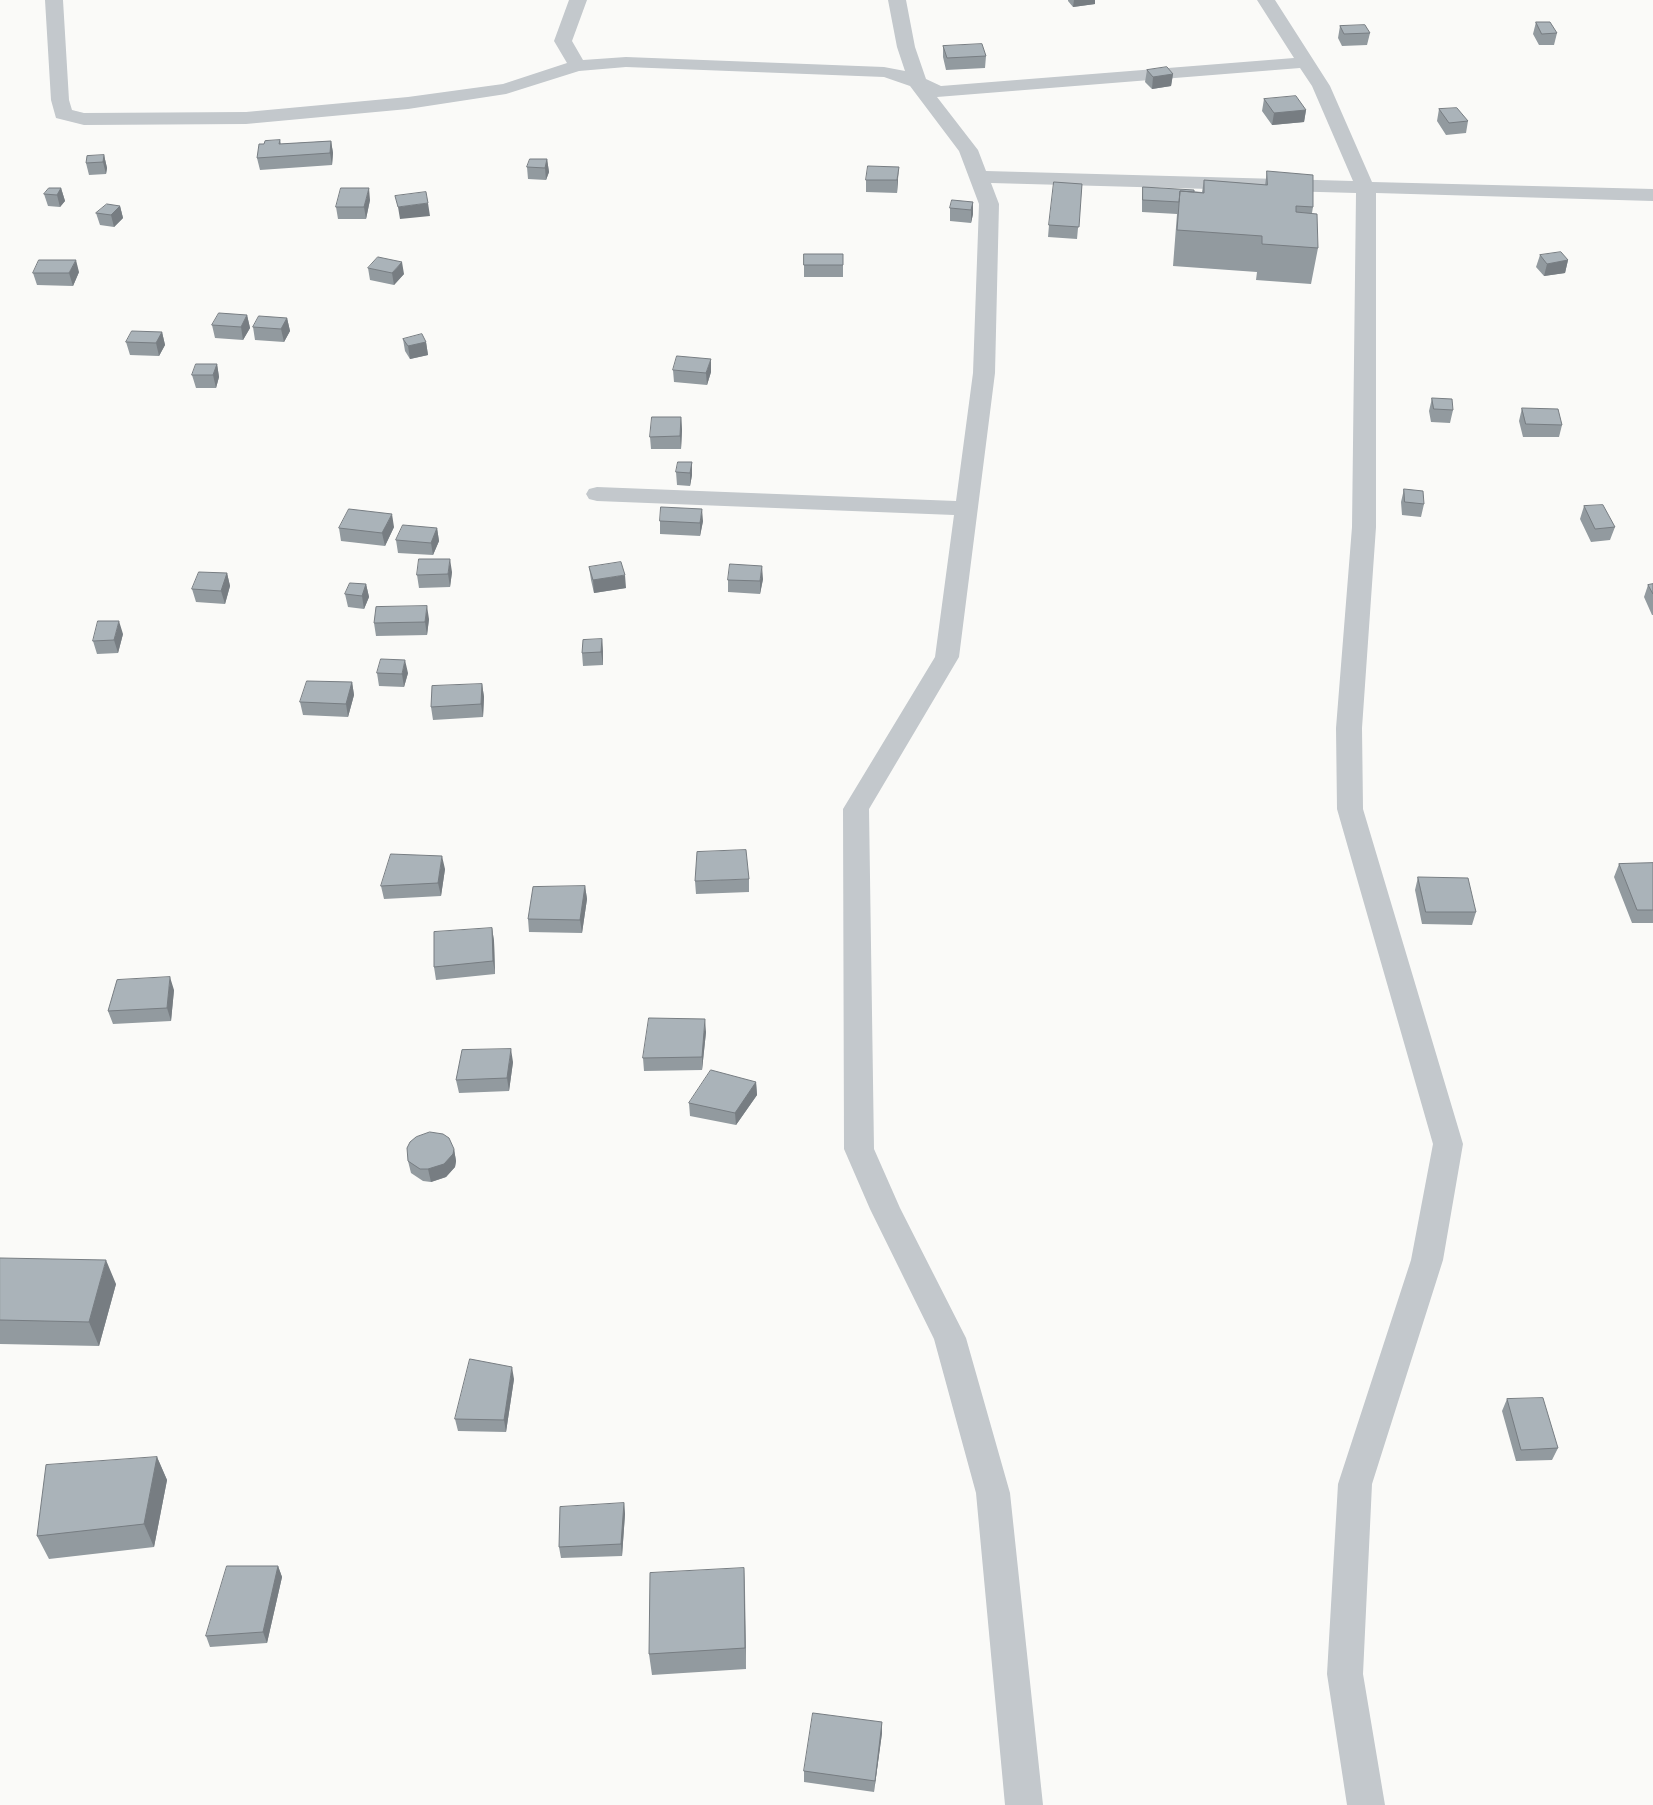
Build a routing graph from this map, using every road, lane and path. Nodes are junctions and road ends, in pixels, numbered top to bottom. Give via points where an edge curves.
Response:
1 (54, 0) edge
2 (578, 0) edge
3 (897, 0) edge
4 (1266, 0) edge
5 (1305, 62) junction
6 (577, 66) junction
7 (918, 84) junction
8 (978, 178) junction
9 (1366, 189) junction
10 (1653, 195) edge
11 (597, 494) dead end
12 (967, 508) junction
13 (1024, 1805) edge
14 (1366, 1805) edge

1 - 6 street via 63,114 84,119 246,118 408,103 506,89
2 - 6 street via 563,41
3 - 7 street via 906,47
4 - 5 street
5 - 7 street via 939,92
5 - 9 street via 1321,86
6 - 7 street via 626,62 884,72 903,76
7 - 8 street via 968,150
8 - 9 street
8 - 12 street via 989,204 984,372
9 - 10 street
9 - 14 street via 1364,527 1349,728 1350,809 1448,1144 1427,1260 1355,1484 1345,1674
11 - 12 street
12 - 13 street via 947,657 856,809 859,1148 950,1338 993,1493

